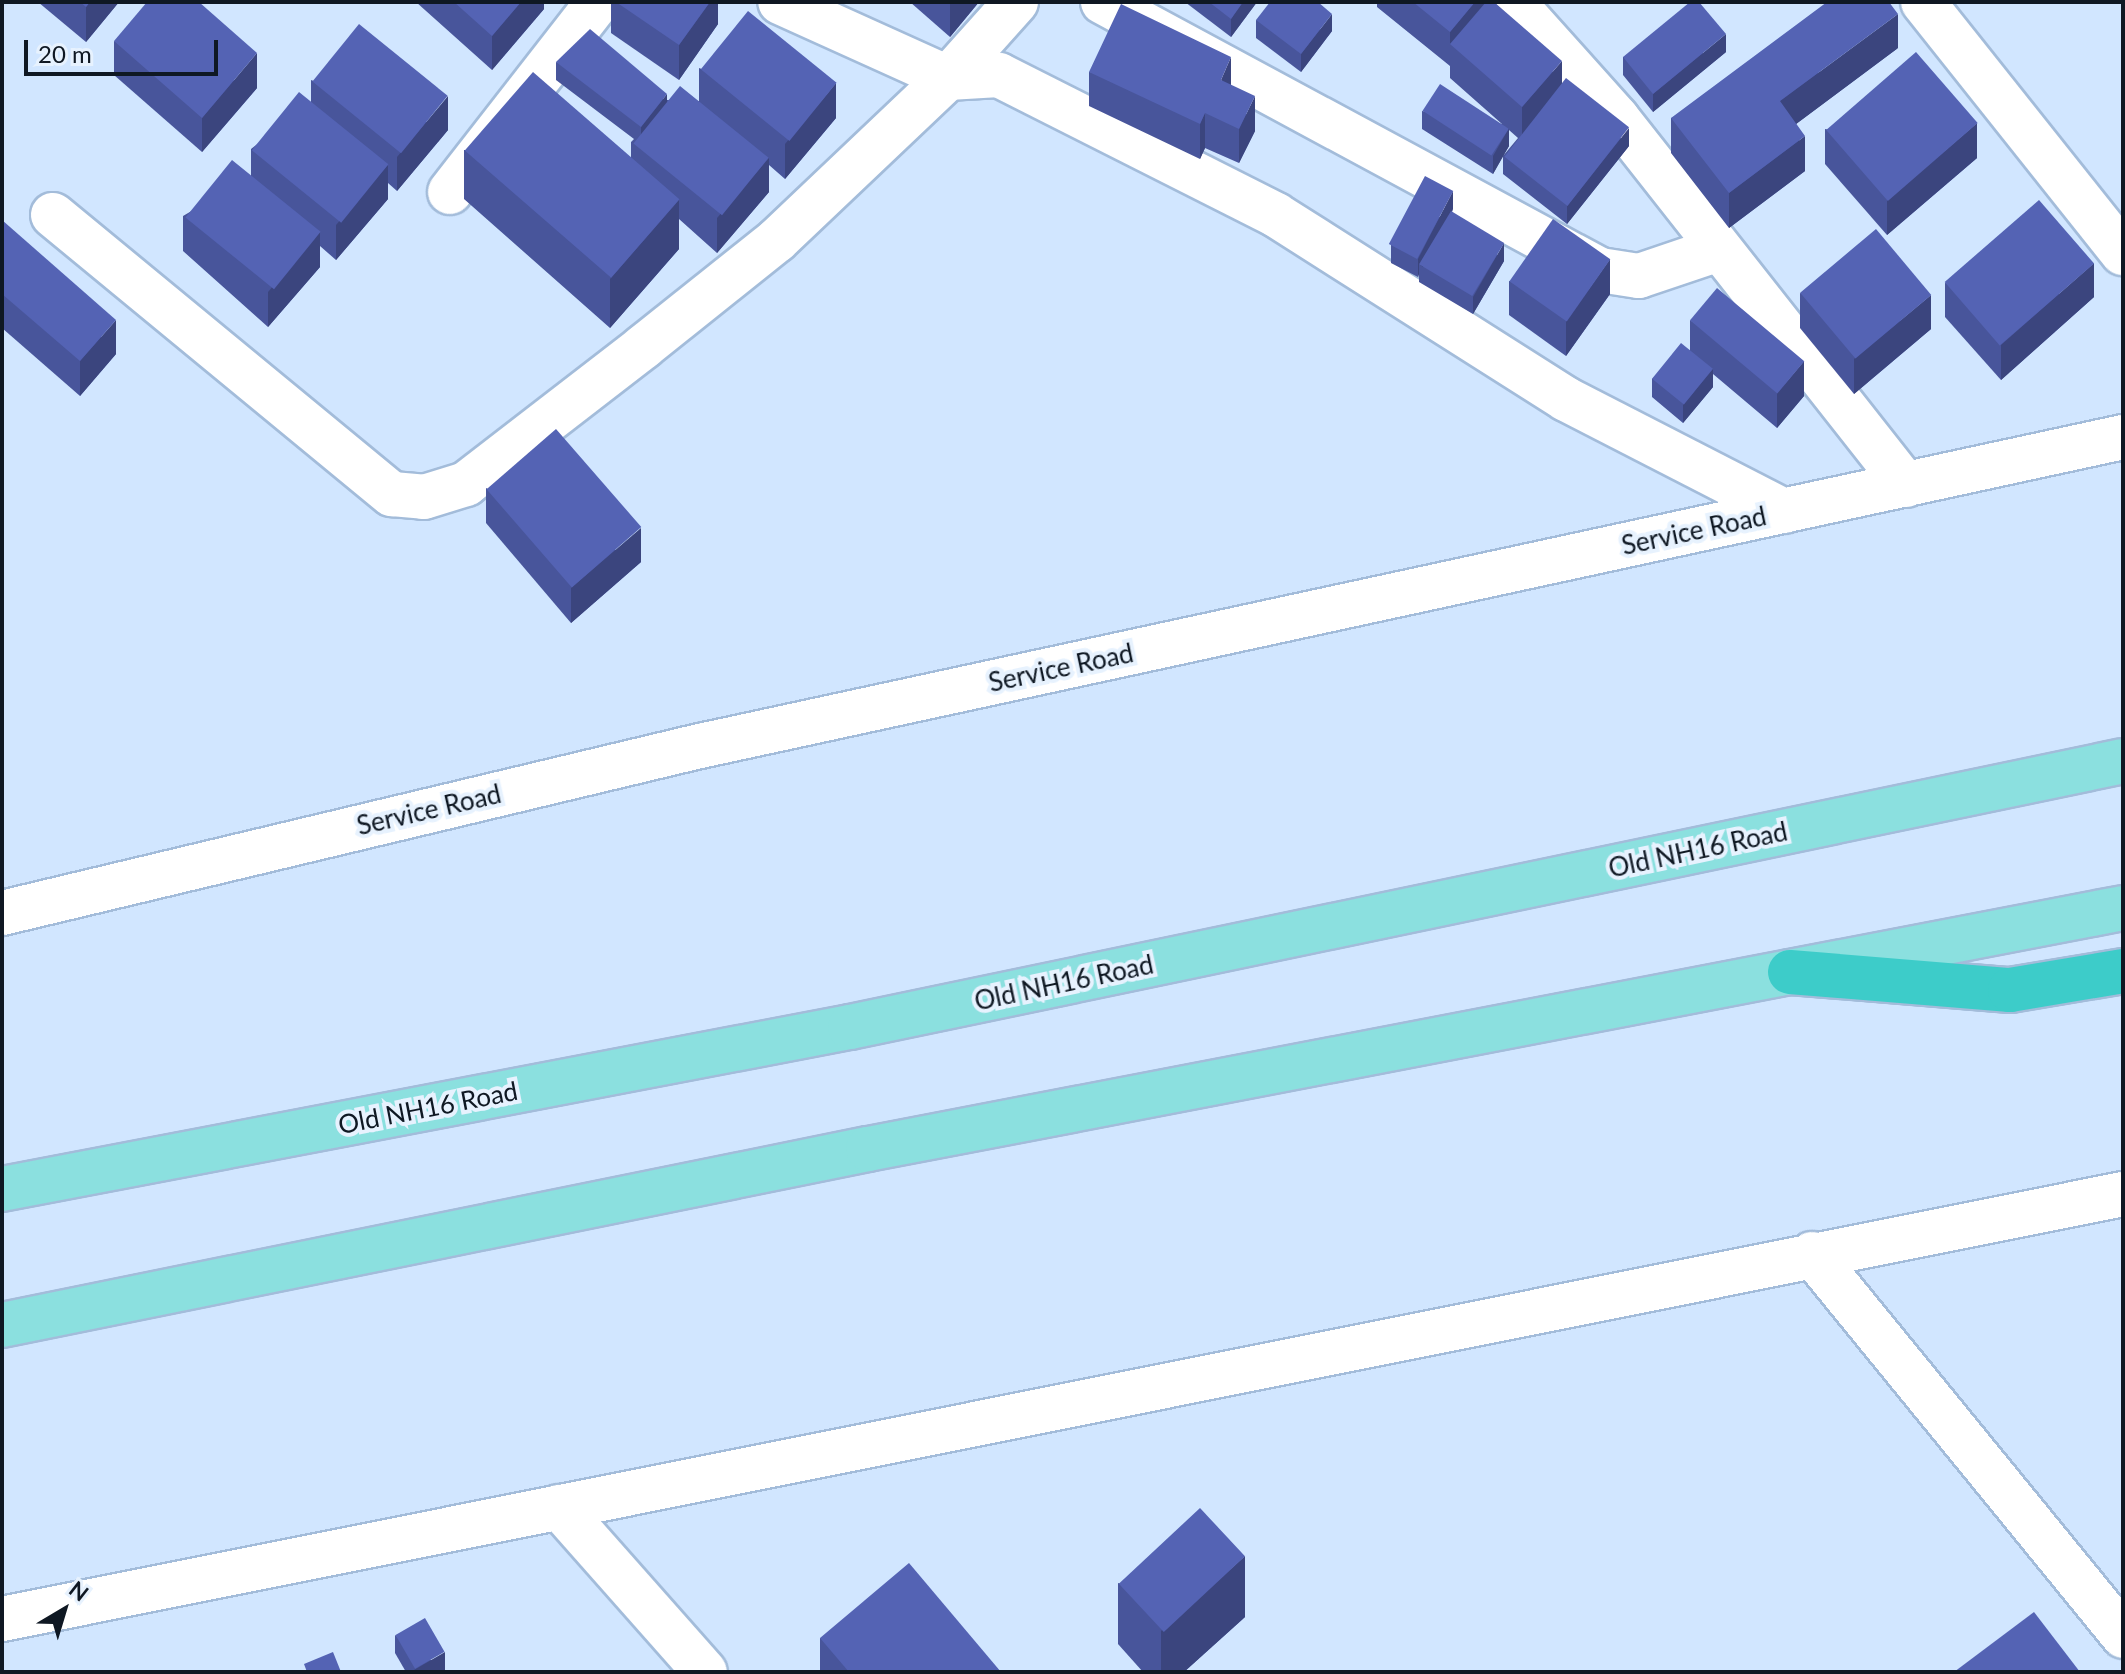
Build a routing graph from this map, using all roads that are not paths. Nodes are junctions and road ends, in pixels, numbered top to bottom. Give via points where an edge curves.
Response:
1 (598, 2) edge
2 (780, 2) edge
3 (1016, 2) edge
4 (1103, 2) edge
5 (1513, 2) edge
6 (1923, 2) edge
7 (948, 78) junction
8 (450, 192) dead end
9 (53, 215) dead end
10 (1719, 249) junction
11 (2123, 253) edge
12 (2123, 437) edge
13 (1906, 485) junction
14 (1784, 511) junction
15 (2123, 761) edge
16 (2123, 908) edge
17 (2, 913) edge
18 (2123, 971) edge
19 (1790, 972) junction
20 (2, 1189) edge
21 (2123, 1194) edge
22 (1812, 1254) junction
23 (2, 1325) edge
24 (559, 1507) junction
25 (2, 1619) edge
26 (2123, 1636) edge
27 (705, 1672) edge

1 - 8 street
2 - 7 street
3 - 7 street
4 - 10 street via 1600,270 1639,276
5 - 10 street via 1617,118
6 - 11 street
7 - 9 street via 777,240 692,308 466,484 424,497 392,494
7 - 14 street via 999,75 1262,208 1566,399
10 - 13 street
12 - 13 street, Service Road
13 - 14 street, Service Road
14 - 17 street, Service Road via 700,746
15 - 20 main road, Old NH16 Road via 850,1027
16 - 19 main road
18 - 19 highway via 2010,990
19 - 23 main road via 868,1149
21 - 22 street
22 - 24 street
22 - 26 street
24 - 25 street
24 - 27 street

